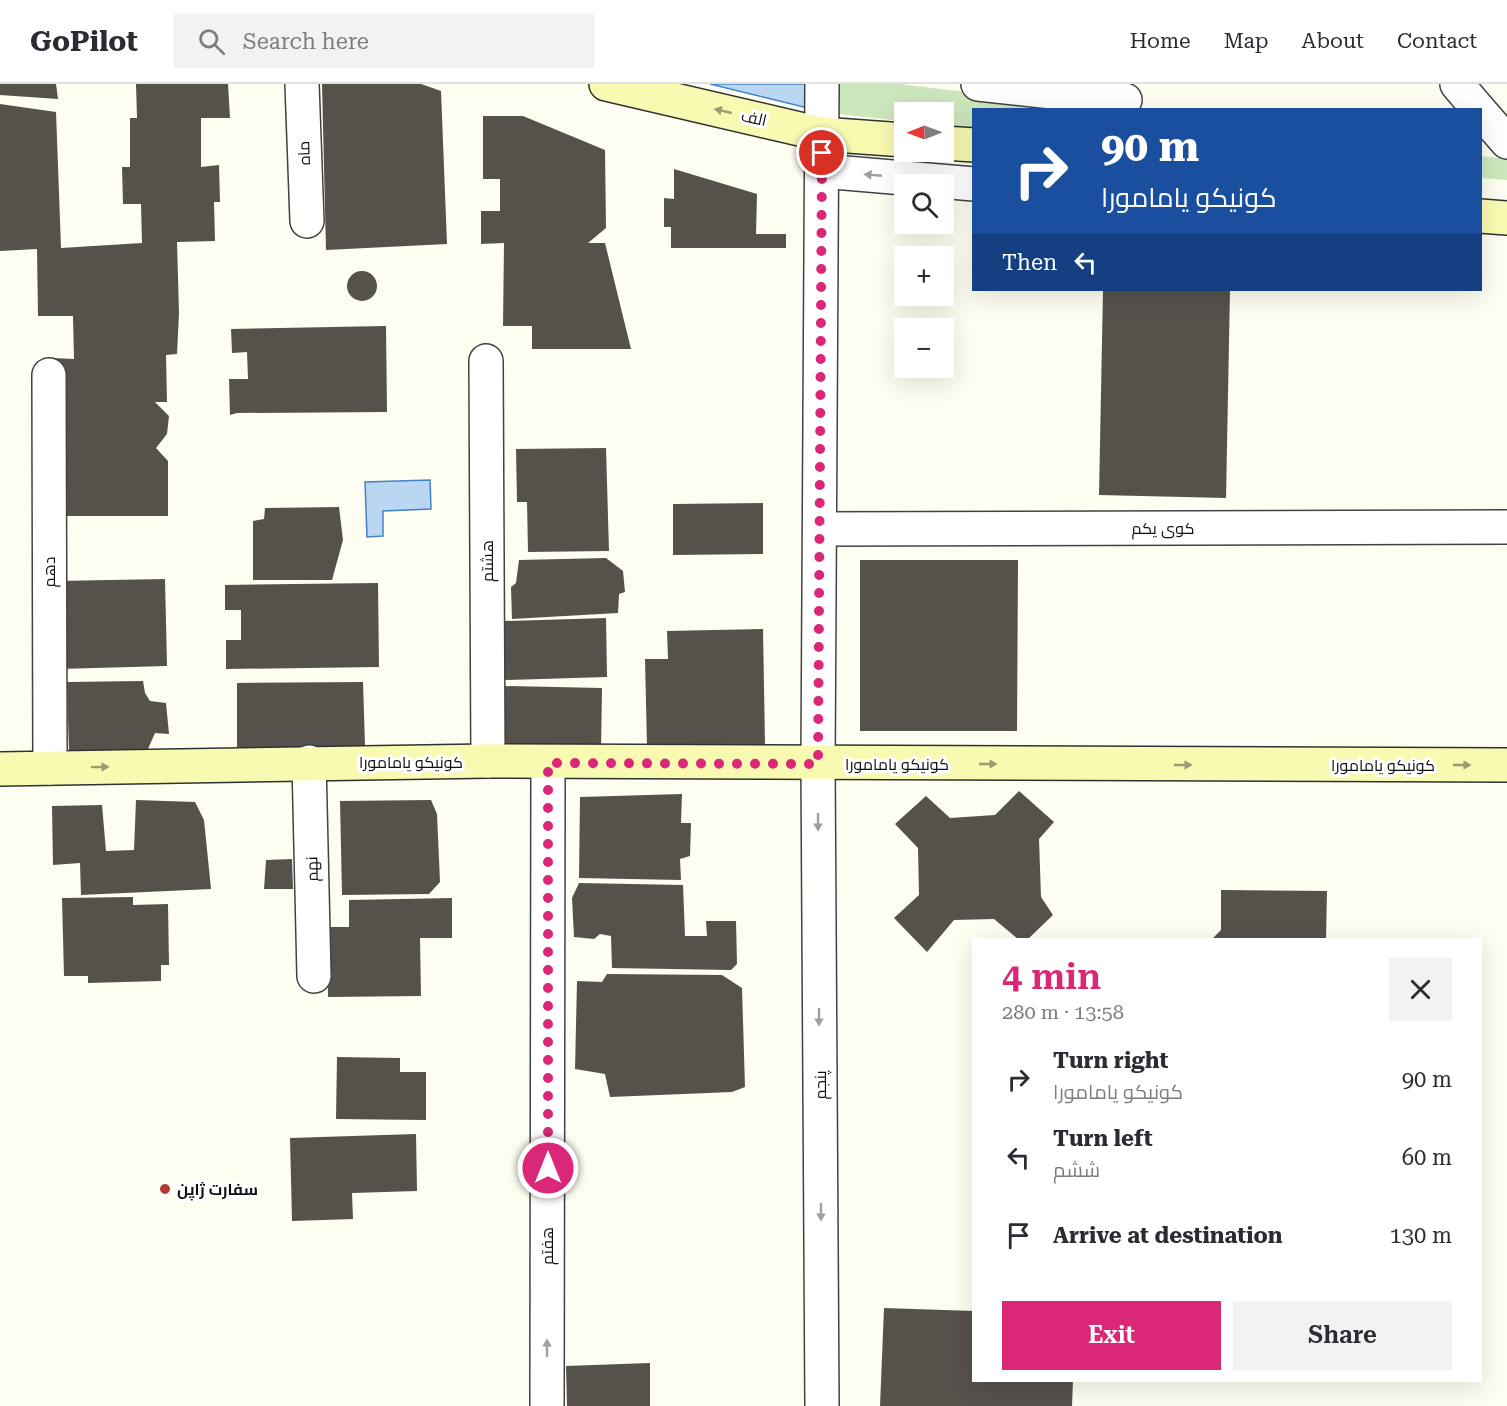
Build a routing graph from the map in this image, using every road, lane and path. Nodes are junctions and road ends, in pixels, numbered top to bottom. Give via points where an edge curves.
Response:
1 (302, 84) edge
2 (606, 84) edge
3 (822, 84) edge
4 (978, 84) edge
5 (1457, 84) edge
6 (1125, 100) dead end
7 (1478, 108) edge
8 (1482, 112) edge
9 (821, 134) junction
10 (894, 139) edge
11 (1507, 142) edge
12 (954, 144) edge
13 (972, 145) edge
14 (822, 171) junction
15 (972, 184) edge
16 (1482, 216) edge
17 (1507, 218) edge
18 (307, 221) dead end
19 (486, 361) dead end
20 (49, 375) dead end
21 (1507, 526) edge
22 (820, 529) junction
23 (488, 761) junction
24 (309, 762) junction
25 (548, 763) junction
26 (818, 764) junction
27 (1507, 765) edge
28 (50, 768) junction
29 (0, 769) edge
30 (314, 976) dead end
31 (547, 1406) edge
32 (822, 1406) edge

1 - 18 street, ماه
9 -> 2 street, الف
3 - 9 street, پنجم
4 - 6 street
5 - 7 street
8 - 11 street
9 - 10 street, الف
9 - 14 street, پنجم
12 - 13 street
15 -> 14 street
14 - 22 street, پنجم
16 - 17 street
19 - 23 street, هشتم
20 - 28 street, دهم
21 - 22 street, کوی یکم
22 - 26 street, پنجم
23 - 24 street, کونیکو یامامورا
23 - 25 street, کونیکو یامامورا
28 -> 24 street, کونیکو یامامورا
24 - 30 street, نهم
25 - 26 street, کونیکو یامامورا
31 -> 25 street, هفتم
26 -> 27 street, کونیکو یامامورا
26 -> 32 street, پنجم
28 - 29 street, کونیکو یامامورا

